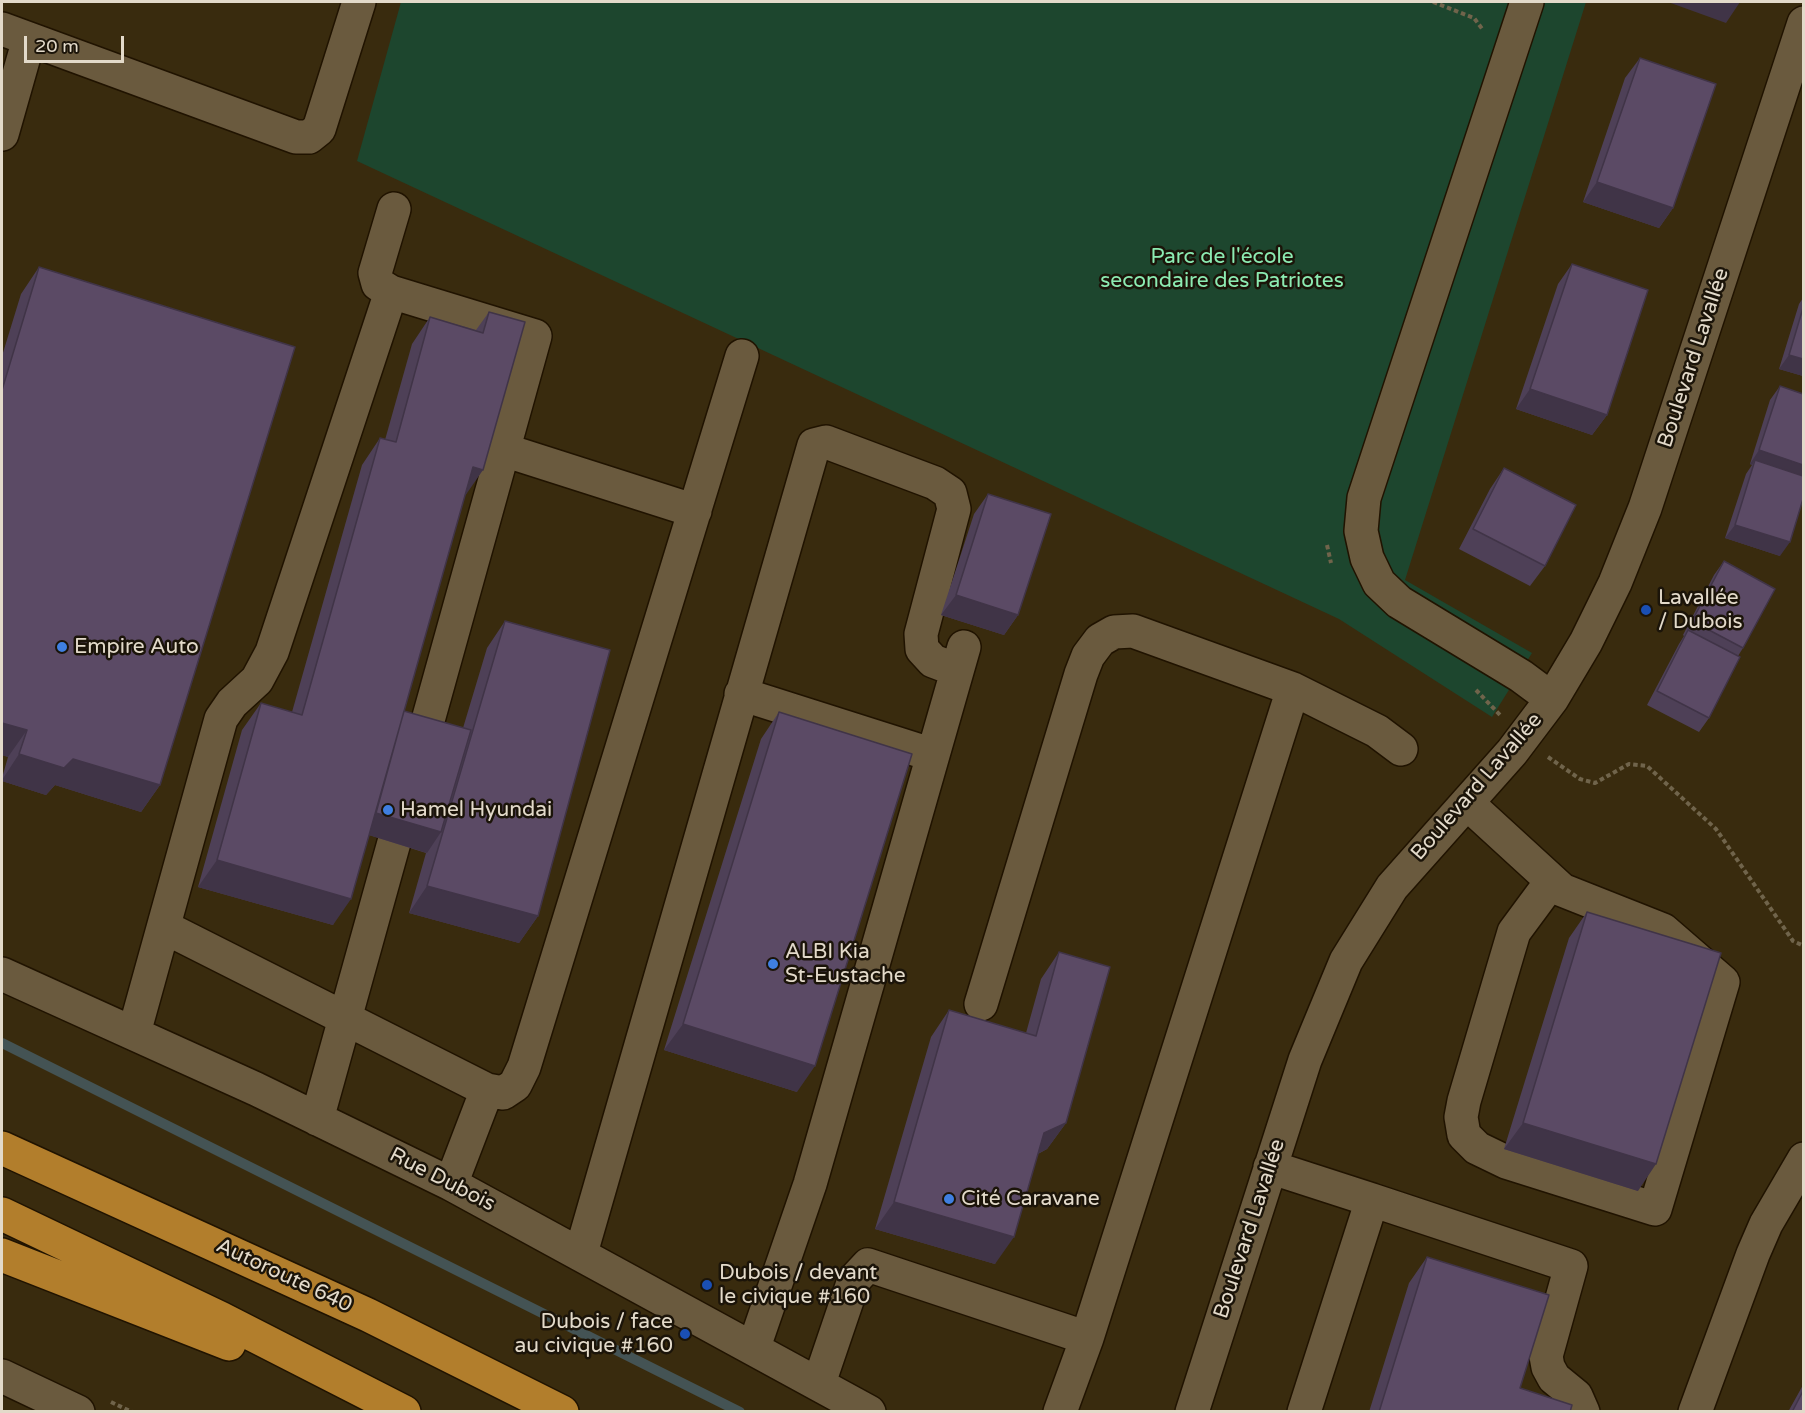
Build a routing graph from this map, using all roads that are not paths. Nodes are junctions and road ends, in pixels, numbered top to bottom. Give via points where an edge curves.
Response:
1 (359, 2) edge
2 (1527, 2) edge
3 (1803, 23) edge
4 (15, 34) edge
5 (2, 134) edge
6 (394, 209) dead end
7 (391, 292) junction
8 (742, 356) dead end
9 (504, 450) junction
10 (695, 511) junction
11 (1293, 689) junction
12 (741, 694) junction
13 (1552, 699) junction
14 (1401, 749) dead end
15 (933, 755) junction
16 (1467, 803) junction
17 (1551, 882) junction
18 (164, 927) junction
19 (2, 974) edge
20 (981, 1004) dead end
21 (346, 1018) junction
22 (134, 1033) junction
23 (488, 1090) junction
24 (317, 1119) junction
25 (2, 1139) edge
26 (2, 1148) edge
27 (1803, 1159) edge
28 (1270, 1167) junction
29 (83, 1183) junction
30 (451, 1184) junction
31 (1372, 1200) junction
32 (2, 1214) edge
33 (581, 1253) junction
34 (2, 1255) edge
35 (1087, 1338) junction
36 (754, 1347) junction
37 (2, 1376) edge
38 (819, 1383) junction
39 (78, 1412) edge
40 (403, 1412) edge
41 (562, 1412) edge
42 (869, 1412) edge
43 (1060, 1412) edge
44 (1192, 1412) edge
45 (1304, 1412) edge
46 (1583, 1412) edge
47 (1695, 1412) edge

1 - 4 street via 320,129 309,137 296,137
2 - 13 street via 1364,498 1361,531 1378,583 1398,602
3 - 13 street, Boulevard Lavallée via 1640,522 1596,623
4 - 5 street
6 - 7 street via 375,273 378,284
7 - 9 street via 535,336
7 - 18 street via 272,652 257,680 221,719
8 - 10 street
9 - 10 street
9 - 21 street
10 - 23 street via 524,1067 515,1085 503,1093
11 - 14 street via 1377,731
11 - 20 street via 1133,631 1114,632 1100,640 1088,656 1077,685
11 - 35 street
12 - 15 street
12 - 15 street via 809,455 814,445 826,442 935,483 950,493 954,509 921,634 922,649 933,661 961,659
12 - 33 street
13 - 16 street, Boulevard Lavallée via 1525,738
15 - 36 street via 812,1177
16 - 17 street
16 - 28 street, Boulevard Lavallée via 1392,887 1354,945 1322,1016
17 - 17 street via 1514,932 1464,1101 1464,1135 1477,1148 1506,1162 1655,1209 1724,982 1663,930 1589,902
18 - 21 street
18 - 22 street
19 - 22 street, Rue Dubois
21 - 23 street
21 - 24 street
22 - 24 street, Rue Dubois
23 - 30 street
24 - 30 street, Rue Dubois
25 - 29 highway
26 - 29 highway, Autoroute 640
27 - 47 street via 1753,1254
28 - 31 street
28 - 44 street, Boulevard Lavallée
29 - 41 highway, Autoroute 640 via 368,1315
30 - 33 street, Rue Dubois
31 - 45 street
31 - 46 street via 1571,1266 1546,1356 1554,1378 1576,1396
32 - 40 highway via 222,1319
33 - 36 street, Rue Dubois
34 - 40 highway
35 - 38 street via 868,1265 854,1280
35 - 43 street
36 - 38 street, Rue Dubois
37 - 39 street
38 - 42 street, Rue Dubois

